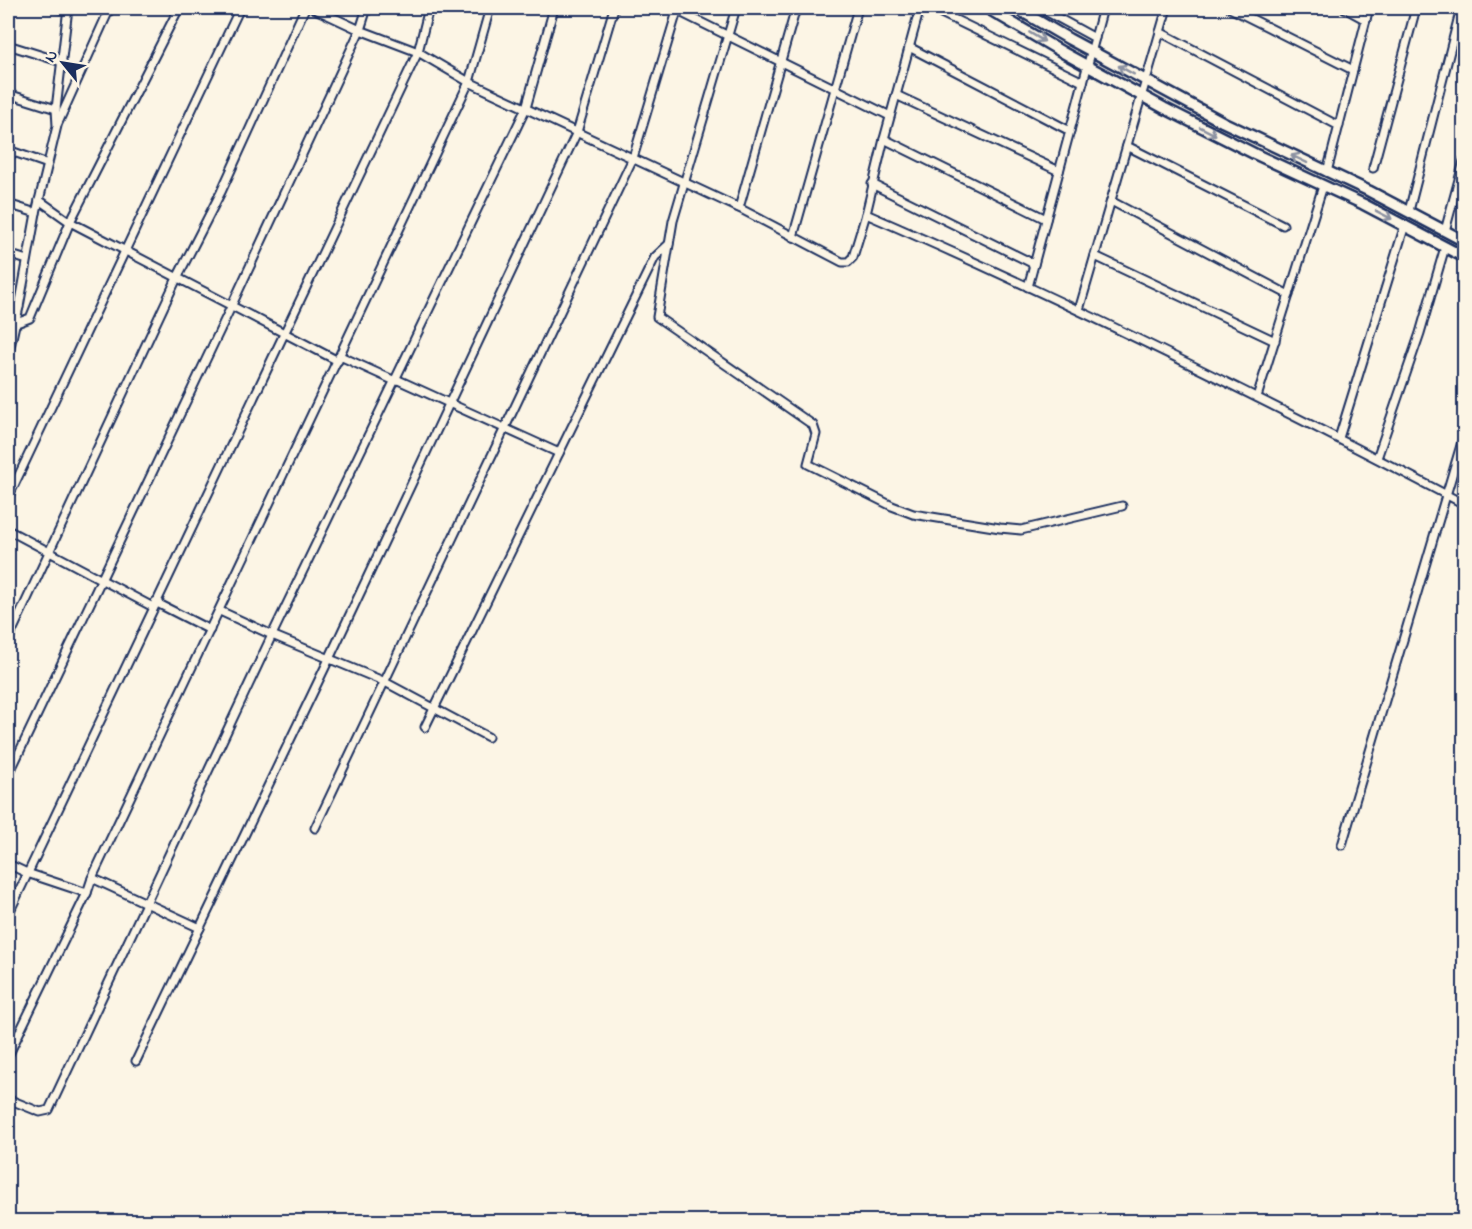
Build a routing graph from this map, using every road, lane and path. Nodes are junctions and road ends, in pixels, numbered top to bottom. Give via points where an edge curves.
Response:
1 (56, 8) edge
2 (110, 8) edge
3 (179, 8) edge
4 (240, 8) edge
5 (305, 8) edge
6 (313, 8) edge
7 (367, 8) edge
8 (429, 8) edge
9 (490, 8) edge
10 (554, 8) edge
11 (614, 8) edge
12 (675, 8) edge
13 (736, 8) edge
14 (796, 8) edge
15 (858, 8) edge
16 (920, 8) edge
17 (931, 8) edge
18 (987, 8) edge
19 (1016, 8) edge
20 (1040, 8) edge
21 (1103, 8) edge
22 (1167, 8) edge
23 (1230, 8) edge
24 (1344, 8) edge
25 (1369, 8) edge
26 (1416, 8) edge
27 (1461, 8) edge
28 (68, 9) edge
29 (1366, 20) junction
30 (360, 30) junction
31 (1160, 32) junction
32 (729, 36) junction
33 (1095, 38) junction
34 (8, 45) edge
35 (909, 47) junction
36 (1091, 51) junction
37 (418, 52) junction
38 (62, 62) junction
39 (781, 62) junction
40 (1087, 66) junction
41 (1353, 70) junction
42 (1146, 81) junction
43 (469, 82) junction
44 (1083, 82) junction
45 (836, 90) junction
46 (8, 94) edge
47 (896, 95) junction
48 (1141, 95) junction
49 (526, 108) junction
50 (56, 109) junction
51 (890, 116) junction
52 (57, 126) junction
53 (1339, 126) junction
54 (1070, 131) junction
55 (577, 132) junction
56 (884, 139) junction
57 (1127, 146) junction
58 (8, 150) edge
59 (633, 158) junction
60 (1464, 161) edge
61 (48, 164) junction
62 (1373, 168) dead end
63 (1059, 171) junction
64 (1327, 172) junction
65 (685, 183) junction
66 (872, 184) junction
67 (1323, 186) junction
68 (39, 200) junction
69 (1111, 201) junction
70 (8, 204) edge
71 (739, 208) junction
72 (1409, 211) junction
73 (36, 213) junction
74 (866, 214) junction
75 (1046, 219) junction
76 (69, 222) junction
77 (1283, 225) dead end
78 (1405, 225) junction
79 (1445, 231) junction
80 (793, 237) junction
81 (1464, 241) edge
82 (669, 243) junction
83 (1445, 247) junction
84 (123, 251) junction
85 (8, 254) edge
86 (1095, 256) junction
87 (1464, 257) edge
88 (27, 260) junction
89 (1034, 264) junction
90 (177, 278) junction
91 (1028, 287) junction
92 (1289, 295) junction
93 (8, 304) edge
94 (19, 307) junction
95 (231, 307) junction
96 (1079, 310) junction
97 (14, 324) junction
98 (284, 335) junction
99 (1275, 341) junction
100 (8, 356) edge
101 (339, 359) junction
102 (395, 380) junction
103 (1257, 397) junction
104 (450, 403) junction
105 (504, 429) junction
106 (1339, 438) junction
107 (1464, 440) edge
108 (559, 453) junction
109 (1377, 458) junction
110 (1447, 495) junction
111 (8, 498) edge
112 (1464, 504) edge
113 (1122, 506) dead end
114 (8, 530) edge
115 (48, 550) junction
116 (102, 579) junction
117 (154, 605) junction
118 (220, 611) junction
119 (210, 630) junction
120 (272, 635) junction
121 (8, 640) edge
122 (329, 658) junction
123 (383, 681) junction
124 (434, 707) junction
125 (424, 727) dead end
126 (488, 737) dead end
127 (8, 776) edge
128 (315, 828) dead end
129 (1342, 845) dead end
130 (8, 864) edge
131 (27, 873) junction
132 (92, 878) junction
133 (87, 893) junction
134 (146, 903) junction
135 (8, 915) edge
136 (200, 928) junction
137 (8, 1056) edge
138 (136, 1061) dead end
139 (8, 1099) edge

1 - 28 street
2 - 52 street
3 - 76 street
4 - 84 street
5 - 90 street
6 - 30 street
7 - 30 street
8 - 37 street
9 - 43 street
10 - 49 street
11 - 55 street
12 - 32 street
12 - 59 street
13 - 32 street
14 - 39 street
15 - 45 street
16 - 35 street
17 - 44 street
18 -> 40 main road
19 - 36 main road
20 - 33 street
21 - 33 street
22 - 31 street
23 - 41 street
24 - 29 street
25 - 29 street
26 - 62 street
27 - 72 street
28 - 38 street
29 - 41 street
30 - 37 street
30 - 95 street
31 - 42 street
31 - 53 street
32 - 39 street
32 - 65 street
33 - 36 street
34 - 38 street
35 - 47 street
35 - 54 street
36 - 40 street
42 -> 36 main road
37 - 43 street
37 - 98 street
38 - 50 street
39 - 45 street
39 - 71 street
40 - 44 street
40 - 48 main road
41 - 53 street
42 - 48 street
64 -> 42 main road
43 - 49 street
43 - 101 street
44 - 54 street
45 - 51 street
45 - 80 street
46 - 50 street
47 - 51 street
47 - 63 street
48 - 57 street
48 -> 67 main road
49 - 55 street
49 - 102 street
50 - 52 street
51 - 56 street
52 - 61 street
53 - 64 street
54 - 63 street
55 - 59 street
55 - 104 street
56 - 66 street
56 - 75 street
57 - 69 street
57 - 77 street
58 - 61 street
59 - 65 street
59 - 105 street
60 - 79 street
61 - 68 street
63 - 75 street
64 - 72 main road
65 - 71 street
65 - 82 street
66 - 74 street
66 - 89 street
67 -> 78 main road
67 - 92 street
68 - 73 street
68 - 76 street
69 - 86 street
69 - 92 street
70 - 73 street
71 - 80 street
72 - 79 main road
73 - 88 street
74 - 80 street via 848,262
74 - 91 street
75 - 89 street
76 - 84 street
76 - 97 street via 30,318
78 - 83 main road
78 - 106 street
79 - 81 main road
82 - 108 street via 655,257
82 - 113 street via 657,317 813,425 816,434 808,464 913,514 1000,528 1021,530
83 - 87 main road
83 - 109 street
84 - 90 street
84 - 111 street
85 - 88 street
86 - 96 street
86 - 99 street
88 - 94 street
89 - 91 street
90 - 95 street
90 - 115 street
91 - 96 street
92 - 99 street
93 - 94 street
94 - 97 street
95 - 98 street
95 - 116 street
96 - 103 street
97 - 100 street
98 - 101 street
98 - 117 street
99 - 103 street
101 - 102 street
101 - 118 street
102 - 104 street
102 - 120 street
103 - 106 street
104 - 105 street
104 - 122 street
105 - 108 street
105 - 123 street
106 - 109 street
107 - 110 street
108 - 124 street
109 - 110 street
110 - 112 street
110 - 129 street
114 - 115 street
115 - 116 street
115 - 121 street
116 - 117 street
116 - 127 street
117 - 119 street
117 - 131 street
118 - 119 street
118 - 120 street
119 - 132 street
120 - 122 street
120 - 134 street
122 - 123 street
122 - 136 street
123 - 124 street
123 - 128 street
124 - 125 street
124 - 126 street
130 - 131 street
131 - 133 street
131 - 135 street
132 - 133 street
132 - 134 street
133 - 137 street
134 - 136 street
134 - 139 street via 49,1110 40,1112
136 - 138 street

